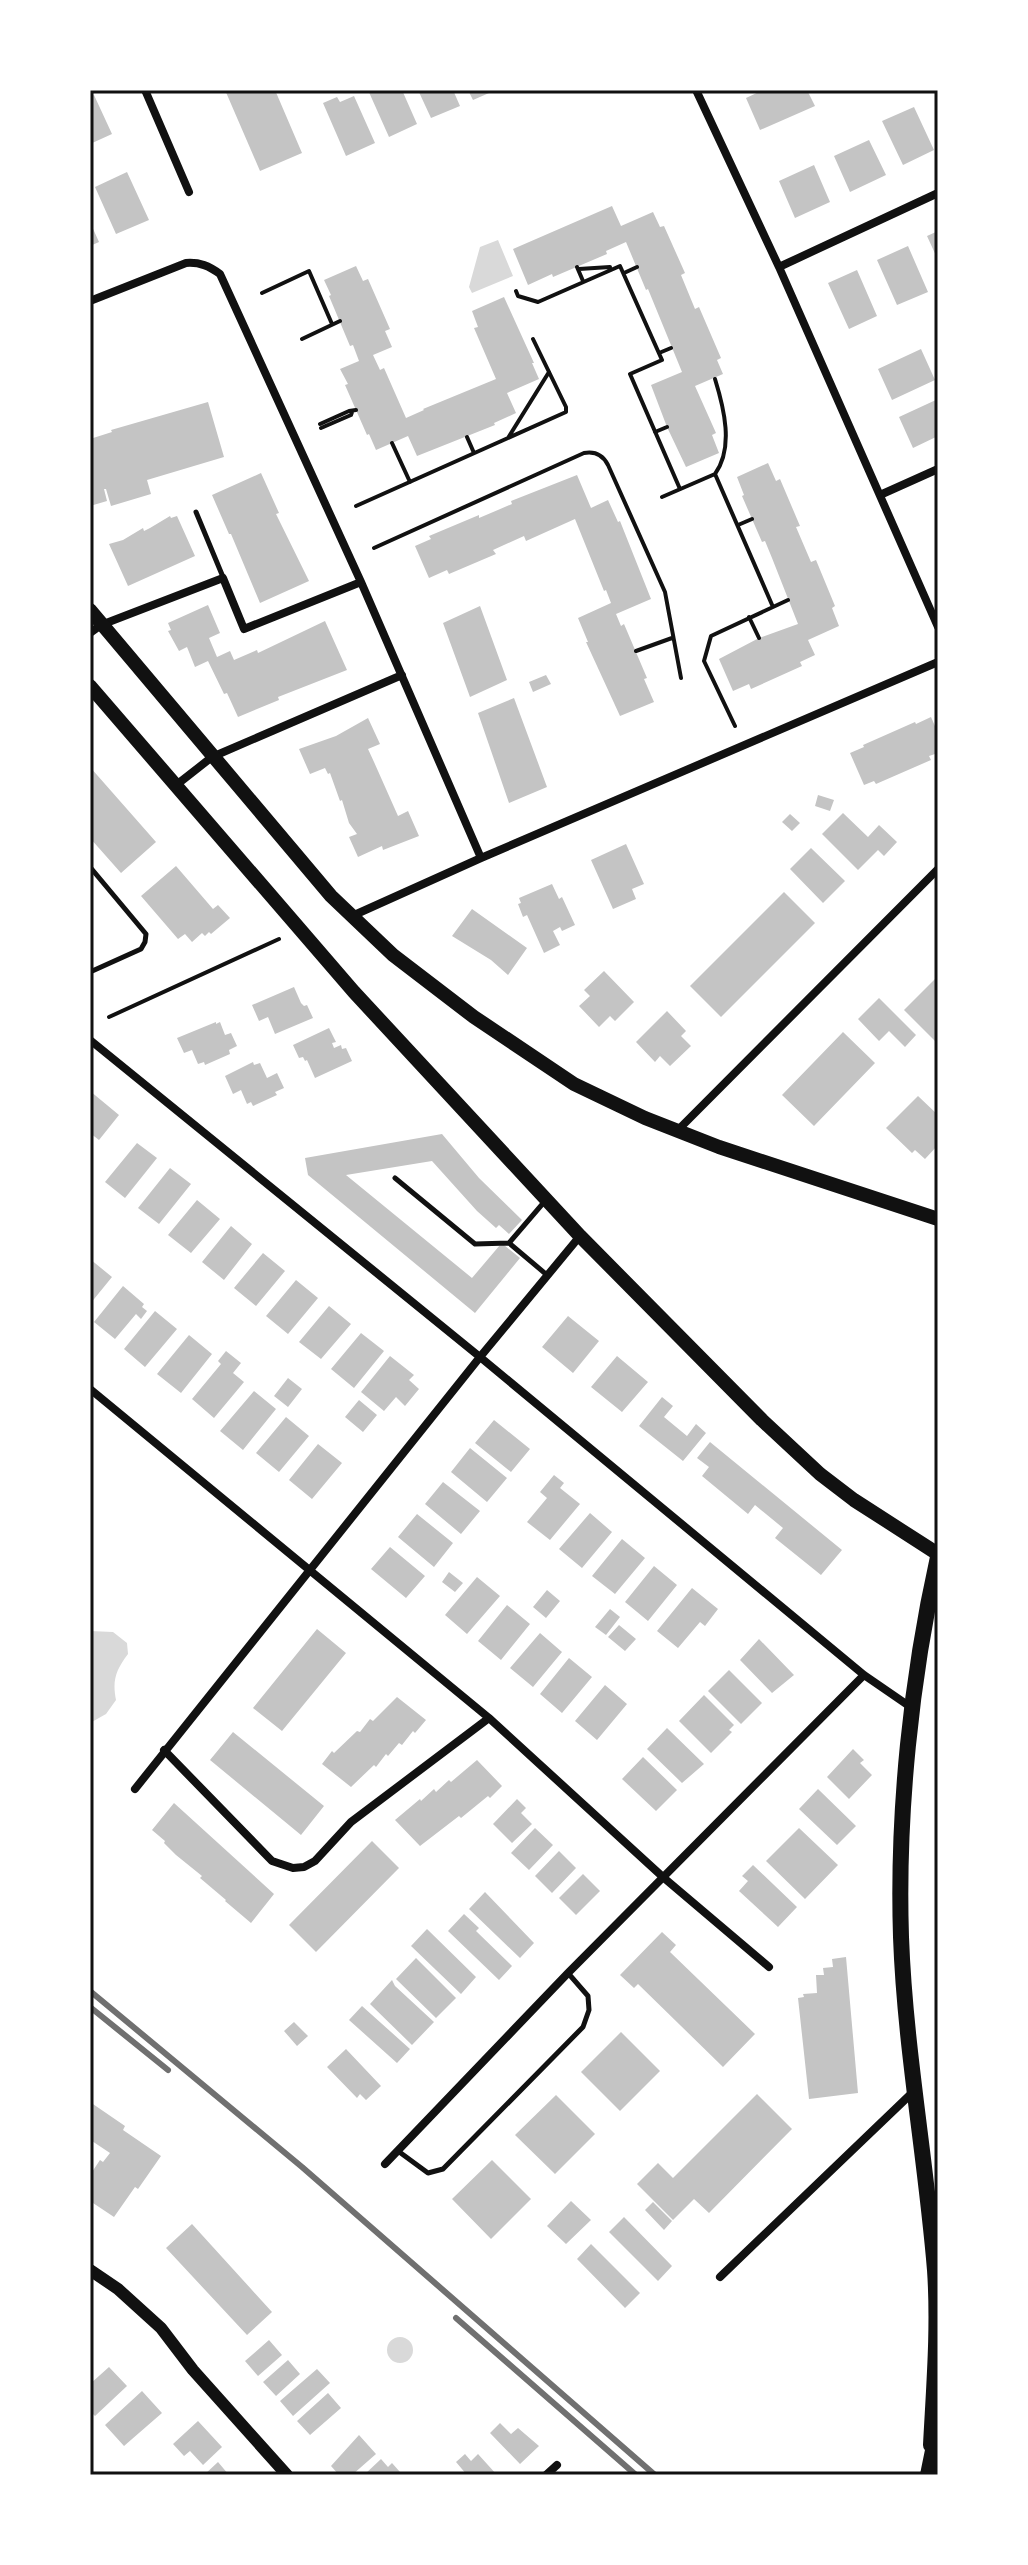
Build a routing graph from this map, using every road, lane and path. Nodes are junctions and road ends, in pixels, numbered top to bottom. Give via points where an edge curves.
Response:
1 (145, 90) edge
2 (696, 90) edge
3 (189, 192) dead end
4 (938, 193) edge
5 (637, 267) dead end
6 (779, 267) junction
7 (612, 268) junction
8 (624, 273) junction
9 (583, 281) junction
10 (516, 291) dead end
11 (262, 293) dead end
12 (90, 301) edge
13 (340, 321) dead end
14 (332, 324) junction
15 (302, 339) dead end
16 (533, 339) dead end
17 (671, 348) dead end
18 (659, 353) junction
19 (549, 372) junction
20 (715, 379) dead end
21 (354, 411) dead end
22 (320, 426) dead end
23 (667, 427) dead end
24 (655, 432) junction
25 (467, 437) dead end
26 (507, 439) junction
27 (392, 443) dead end
28 (475, 453) junction
29 (938, 469) edge
30 (715, 474) junction
31 (410, 482) junction
32 (680, 489) junction
33 (880, 495) junction
34 (662, 497) dead end
35 (356, 506) dead end
36 (196, 512) dead end
37 (752, 519) dead end
38 (738, 525) junction
39 (374, 548) dead end
40 (223, 578) junction
41 (361, 582) junction
42 (788, 600) dead end
43 (773, 607) junction
44 (90, 610) edge
45 (749, 617) junction
46 (938, 627) edge
47 (96, 629) edge
48 (672, 638) junction
49 (759, 638) dead end
50 (636, 651) dead end
51 (938, 662) edge
52 (402, 675) junction
53 (681, 678) dead end
54 (90, 686) edge
55 (735, 726) dead end
56 (212, 757) junction
57 (175, 786) junction
58 (481, 858) junction
59 (90, 867) edge
60 (938, 869) edge
61 (351, 916) junction
62 (279, 939) dead end
63 (90, 972) edge
64 (109, 1017) dead end
65 (90, 1040) edge
66 (677, 1131) junction
67 (395, 1178) dead end
68 (545, 1200) junction
69 (938, 1219) edge
70 (580, 1236) junction
71 (509, 1243) junction
72 (547, 1275) junction
73 (480, 1357) junction
74 (90, 1389) edge
75 (938, 1556) edge
76 (310, 1570) junction
77 (864, 1675) junction
78 (913, 1709) junction
79 (489, 1718) junction
80 (164, 1750) junction
81 (135, 1789) dead end
82 (664, 1878) junction
83 (769, 1967) dead end
84 (568, 1973) junction
85 (915, 2090) junction
86 (397, 2150) junction
87 (385, 2164) dead end
88 (90, 2270) edge
89 (720, 2277) dead end
90 (938, 2431) edge
91 (557, 2465) dead end
92 (287, 2475) edge
93 (546, 2475) edge
94 (929, 2475) edge

1 - 3 street
2 - 6 street
4 - 6 street
5 - 8 path
6 - 33 street
7 - 8 path via 620,266
7 - 9 path
7 - 9 path via 578,268
8 - 18 path
9 - 10 path via 538,302
11 - 14 path via 309,271
12 - 41 street via 175,266 197,262 220,274
13 - 14 path
14 - 15 path
16 - 19 path
17 - 18 path
18 - 24 path via 662,360 630,374
19 - 26 path
19 - 26 path via 566,412
20 - 30 path via 726,449
21 - 22 path
23 - 24 path
24 - 32 path
25 - 28 path
26 - 28 path
27 - 31 path
28 - 31 path
29 - 33 street
30 - 32 path
30 - 38 path
31 - 35 path
32 - 34 path
33 - 46 street
36 - 40 lane
37 - 38 path
38 - 43 path
39 - 48 path via 584,453 595,453 608,465 665,592
40 - 41 street via 244,629
40 - 47 street
41 - 52 street
42 - 43 path
43 - 45 path
44 - 47 main road
45 - 49 path
45 - 55 path via 713,633 704,656
47 - 56 main road via 155,686
48 - 50 path
48 - 53 path
51 - 58 street
52 - 56 street
52 - 58 street
54 - 57 main road
56 - 57 street
56 - 61 main road
57 - 68 main road
58 - 61 street
59 - 63 lane via 146,934 141,949
60 - 66 street
61 - 66 main road via 393,955 548,1068 604,1100
62 - 64 path
65 - 73 street
66 - 69 main road
67 - 71 lane via 475,1244
68 - 70 main road
68 - 71 lane
70 - 72 street
70 - 75 main road via 820,1474
71 - 72 lane
72 - 73 street
73 - 76 street
73 - 77 street
74 - 76 street
75 - 78 main road
76 - 79 street
76 - 80 street
77 - 78 street
77 - 82 street
78 - 85 main road via 901,1923
79 - 80 street via 351,1822 304,1867 272,1861
79 - 82 street
80 - 81 street
82 - 83 street
82 - 84 street
84 - 86 street
84 - 86 lane via 588,1996 589,2010 583,2027 560,2052 443,2169 428,2173
85 - 89 street
85 - 94 main road via 937,2312
86 - 87 street
88 - 92 street via 161,2328
90 - 94 highway
91 - 93 street

